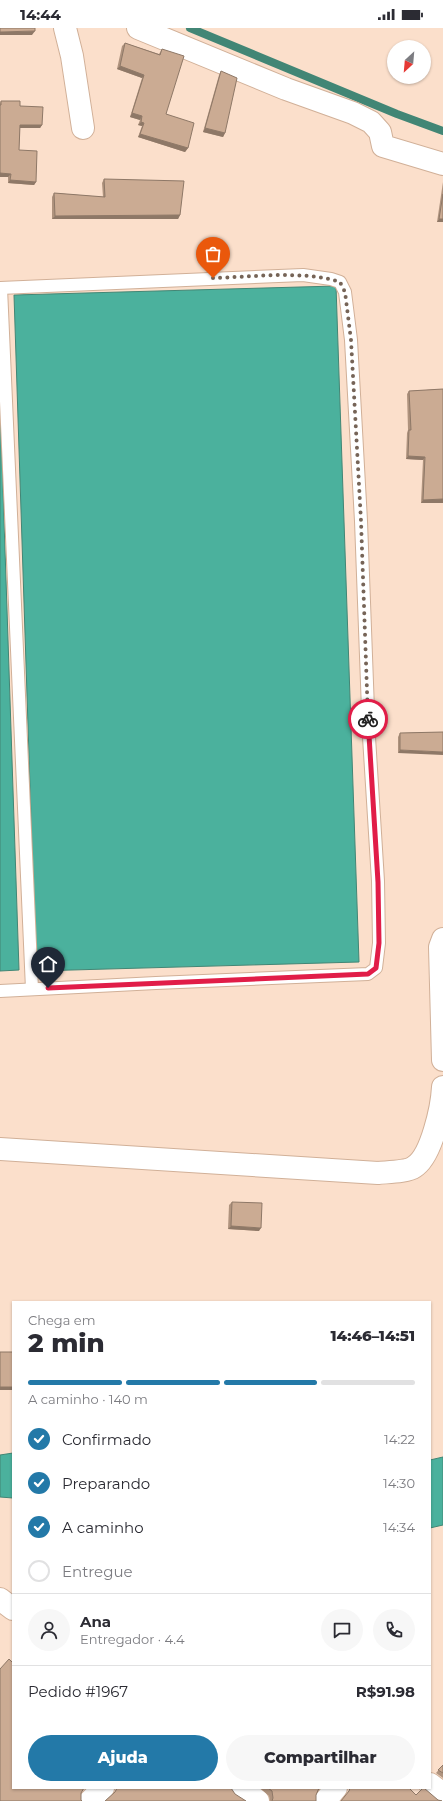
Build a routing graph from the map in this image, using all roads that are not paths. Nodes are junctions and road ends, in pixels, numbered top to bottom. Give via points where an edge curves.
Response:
1 (65, 28) edge
2 (138, 28) edge
3 (83, 128) dead end
4 (443, 164) edge
5 (1, 288) edge
6 (443, 939) edge
7 (32, 989) junction
8 (0, 991) edge
9 (443, 1060) edge
10 (443, 1087) edge
11 (0, 1149) edge
12 (0, 1599) edge
13 (12, 1608) edge
14 (431, 1785) edge
15 (102, 1789) edge
16 (241, 1789) edge
17 (335, 1789) edge
18 (443, 1794) edge
19 (90, 1801) edge
20 (258, 1801) edge
21 (325, 1801) edge

1 - 3 street
2 - 4 street via 286,89 353,113 370,122 380,132 383,146
5 - 7 lane
5 - 7 lane via 304,275 340,282 345,292 351,340 378,882 378,958 376,968 368,974
6 - 9 street via 440,947
7 - 8 lane
10 - 11 street via 437,1127 425,1154 414,1167 395,1171 378,1173
12 - 13 street
14 - 18 street
15 - 19 street
16 - 20 street
17 - 21 street

